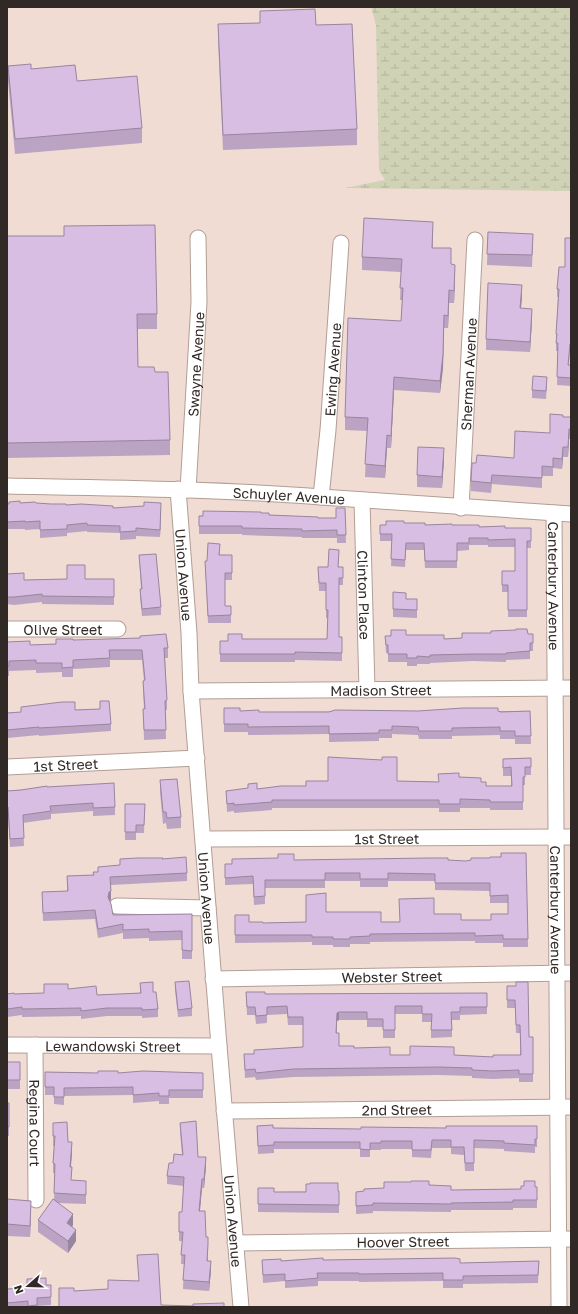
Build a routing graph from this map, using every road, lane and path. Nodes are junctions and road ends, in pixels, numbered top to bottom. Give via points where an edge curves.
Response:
1 (198, 238) dead end
2 (475, 240) dead end
3 (341, 243) dead end
4 (7, 486) edge
5 (183, 490) junction
6 (321, 496) junction
7 (362, 500) junction
8 (461, 508) junction
9 (554, 513) junction
10 (571, 514) edge
11 (7, 629) edge
12 (118, 629) dead end
13 (555, 688) junction
14 (571, 688) edge
15 (367, 690) junction
16 (191, 691) junction
17 (197, 758) junction
18 (7, 767) edge
19 (556, 836) junction
20 (571, 837) edge
21 (204, 839) junction
22 (117, 906) dead end
23 (208, 908) junction
24 (564, 973) edge
25 (213, 979) junction
26 (7, 1045) edge
27 (35, 1045) junction
28 (218, 1046) junction
29 (564, 1107) edge
30 (224, 1111) junction
31 (36, 1200) dead end
32 (565, 1239) edge
33 (235, 1243) junction
34 (241, 1307) edge
35 (559, 1307) edge

1 - 5 street, Swayne Avenue via 199,302
2 - 8 street, Sherman Avenue
3 - 6 street, Ewing Avenue
4 - 5 street, Schuyler Avenue
5 - 6 street, Schuyler Avenue
5 - 16 street, Union Avenue
6 - 7 street, Schuyler Avenue
7 - 8 street, Schuyler Avenue
7 - 15 street, Clinton Place
8 - 9 street, Schuyler Avenue
9 - 10 street, Schuyler Avenue
9 - 13 street, Canterbury Avenue
11 - 12 street, Olive Street
13 - 14 street, Madison Street
13 - 15 street, Madison Street
13 - 19 street, Canterbury Avenue
15 - 16 street, Madison Street
16 - 17 street, Union Avenue
17 - 18 street, 1st Street
17 - 21 street, Union Avenue
19 - 20 street, 1st Street
19 - 21 street, 1st Street
19 - 24 street, Canterbury Avenue
21 - 23 street, Union Avenue
22 - 23 street
23 - 25 street, Union Avenue
24 - 25 street, Webster Street
24 - 29 street, Canterbury Avenue
25 - 28 street, Union Avenue
26 - 27 street, Lewandowski Street
27 - 28 street, Lewandowski Street
27 - 31 street, Regina Court
28 - 30 street, Union Avenue
29 - 30 street, 2nd Street
29 - 32 street, Canterbury Avenue
30 - 33 street, Union Avenue
32 - 33 street, Hoover Street
32 - 35 street, Canterbury Avenue
33 - 34 street, Union Avenue

